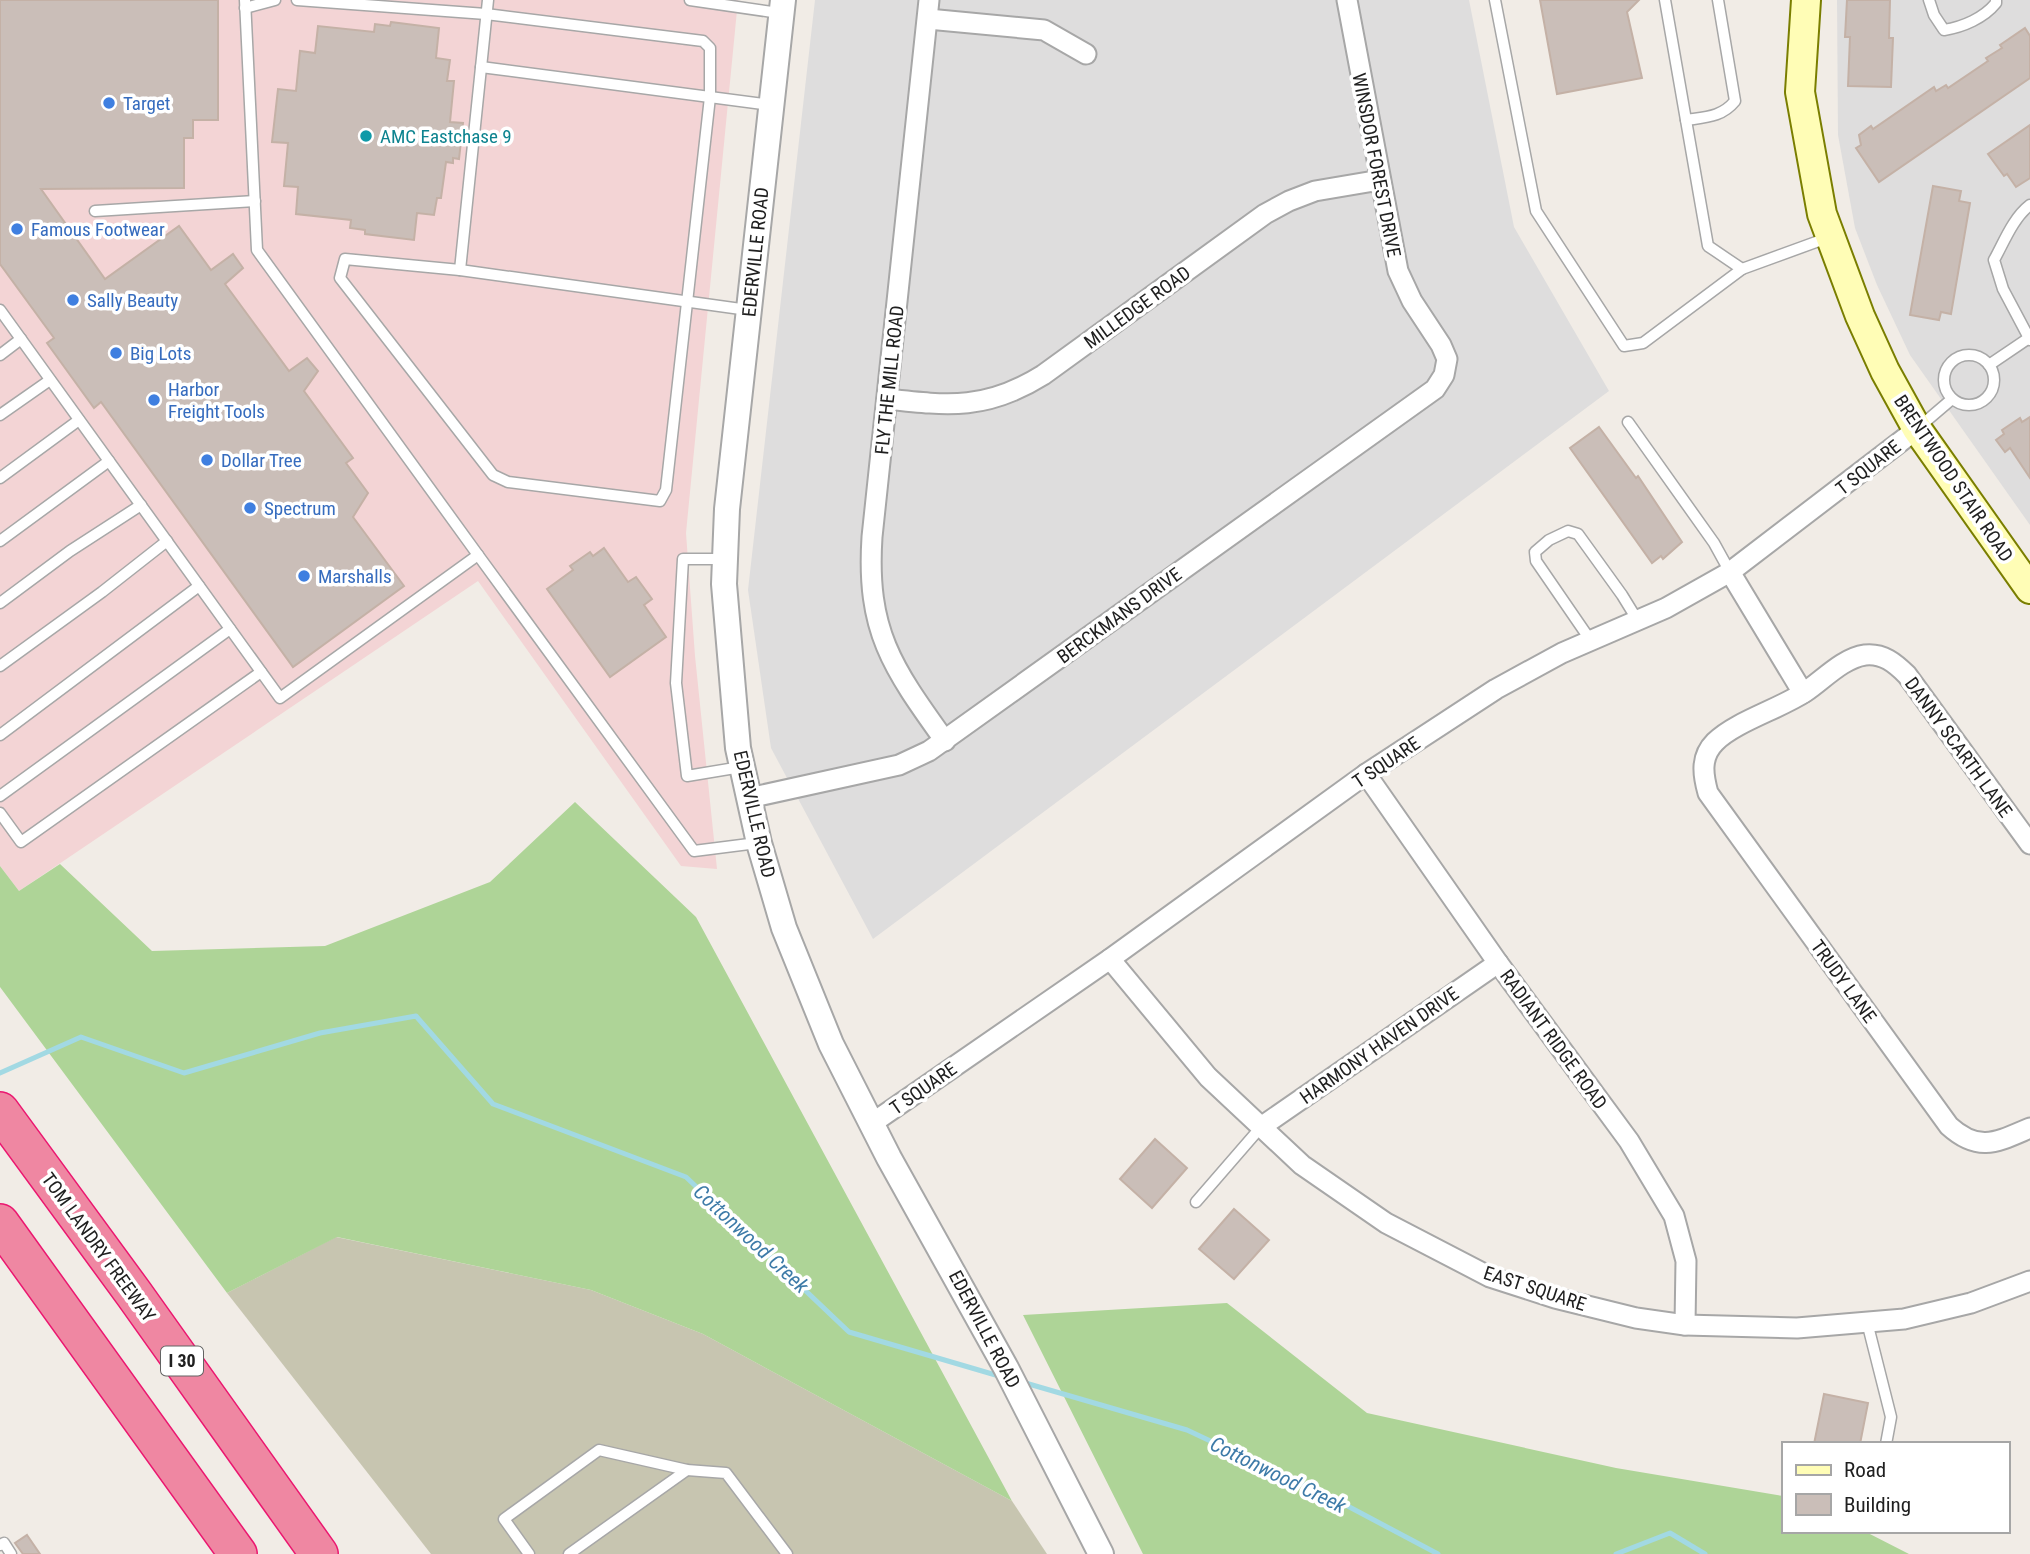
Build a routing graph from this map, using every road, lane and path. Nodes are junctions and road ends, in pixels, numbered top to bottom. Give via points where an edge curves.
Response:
1 (275, 0) edge
2 (298, 0) edge
3 (488, 0) edge
4 (1347, 0) edge
5 (1495, 0) edge
6 (1665, 0) edge
7 (1718, 0) edge
8 (1806, 0) edge
9 (1929, 0) edge
10 (1996, 0) edge
11 (697, 1) edge
12 (245, 4) edge
13 (782, 6) edge
14 (928, 10) edge
15 (486, 14) junction
16 (1086, 54) dead end
17 (481, 67) junction
18 (710, 97) junction
19 (771, 105) junction
20 (1686, 120) junction
21 (1380, 180) junction
22 (255, 201) junction
23 (2030, 205) edge
24 (95, 211) dead end
25 (1831, 237) junction
26 (1742, 269) junction
27 (460, 270) junction
28 (686, 301) junction
29 (0, 310) edge
30 (748, 310) junction
31 (21, 339) junction
32 (2029, 339) edge
33 (0, 355) edge
34 (1447, 359) joint
35 (1989, 365) junction
36 (50, 380) junction
37 (1952, 398) junction
38 (887, 399) junction
39 (0, 415) edge
40 (79, 419) junction
41 (1628, 422) dead end
42 (1917, 429) junction
43 (109, 461) junction
44 (0, 478) edge
45 (141, 505) junction
46 (0, 541) edge
47 (167, 541) junction
48 (478, 555) junction
49 (725, 559) junction
50 (1730, 572) junction
51 (199, 586) junction
52 (2030, 589) edge
53 (0, 603) edge
54 (1638, 621) junction
55 (230, 629) junction
56 (1591, 641) junction
57 (0, 666) edge
58 (261, 672) junction
59 (1804, 693) junction
60 (0, 735) edge
61 (945, 741) junction
62 (1705, 757) joint
63 (742, 766) junction
64 (1366, 774) junction
65 (0, 796) edge
66 (749, 797) junction
67 (0, 813) edge
68 (759, 843) junction
69 (2030, 844) edge
70 (1110, 959) junction
71 (1497, 963) junction
72 (0, 1111) edge
73 (871, 1124) junction
74 (1261, 1127) junction
75 (2030, 1128) edge
76 (1196, 1202) dead end
77 (0, 1223) edge
78 (2030, 1281) edge
79 (1867, 1322) junction
80 (1685, 1325) junction
81 (1886, 1442) edge
82 (687, 1470) junction
83 (0, 1545) edge
84 (11, 1554) edge
85 (238, 1554) edge
86 (319, 1554) edge
87 (528, 1554) edge
88 (569, 1554) edge
89 (787, 1554) edge
90 (1101, 1554) edge

1 - 12 lane
2 - 15 lane
3 - 15 lane
4 - 21 street, WINSDOR FOREST DRIVE
5 - 26 lane via 1536,211 1624,346 1643,343
6 - 20 lane
7 - 20 lane via 1735,102 1718,115
8 - 25 main road, BRENTWOOD STAIR ROAD via 1800,92 1822,214
9 - 10 lane via 1944,30 1989,12
11 - 13 lane
12 - 22 lane
13 - 19 street, EDERVILLE ROAD
14 - 16 street via 1044,30
14 - 38 street, FLY THE MILL ROAD
15 - 17 lane
15 - 18 lane via 703,41 710,48
17 - 18 lane
17 - 27 lane
18 - 19 lane
18 - 28 lane
19 - 30 street, EDERVILLE ROAD
20 - 26 lane via 1708,246
21 - 34 street, WINSDOR FOREST DRIVE via 1398,271
21 - 38 street, MILLEDGE ROAD via 1315,191 1265,214 1017,391 971,404 942,406
22 - 24 lane
22 - 48 lane via 257,250
23 - 32 lane via 1993,260
25 - 26 lane
25 - 42 main road, BRENTWOOD STAIR ROAD via 1860,316
27 - 28 lane
27 - 28 lane via 345,259 340,278 493,475 508,482 660,501 666,490
28 - 30 lane
29 - 31 lane
30 - 49 street, EDERVILLE ROAD
31 - 33 lane
31 - 36 lane
32 - 35 lane
34 - 61 street, BERCKMANS DRIVE via 1435,389
35 - 37 lane via 1994,379 1986,399 1972,405
35 - 37 lane via 1974,356 1949,365 1944,382
36 - 39 lane
36 - 40 lane
37 - 42 lane
38 - 61 street, FLY THE MILL ROAD via 871,549 874,608 892,660
40 - 43 lane
40 - 44 lane
41 - 50 lane
42 - 50 street, T SQUARE
42 - 52 main road, BRENTWOOD STAIR ROAD
43 - 45 lane
43 - 46 lane
45 - 47 lane
45 - 53 lane
47 - 51 lane
47 - 57 lane
48 - 58 lane via 280,698
48 - 68 lane via 694,851
49 - 63 street, EDERVILLE ROAD via 727,635
49 - 63 lane via 682,559 676,683 687,776
50 - 54 street, T SQUARE
50 - 59 street
51 - 55 lane
51 - 60 lane
54 - 56 street, T SQUARE
54 - 56 lane via 1578,534 1568,531 1535,552 1535,561
55 - 58 lane
55 - 65 lane
56 - 64 street, T SQUARE via 1496,689
58 - 67 lane via 21,842
59 - 62 street, DANNY SCARTH LANE via 1729,732
59 - 69 street, DANNY SCARTH LANE via 1852,658 1880,656 1894,662
61 - 66 street, BERCKMANS DRIVE via 899,765
62 - 75 street, TRUDY LANE via 1703,776 1708,793 1949,1126 1961,1137 1982,1143 1997,1142
63 - 66 street, EDERVILLE ROAD
64 - 70 street, T SQUARE
64 - 71 street, RADIANT RIDGE ROAD
66 - 68 street, EDERVILLE ROAD
68 - 73 street, EDERVILLE ROAD via 784,929 831,1044
70 - 73 street, T SQUARE
70 - 74 street, EAST SQUARE via 1208,1077
71 - 74 street, HARMONY HAVEN DRIVE
71 - 80 street, RADIANT RIDGE ROAD via 1629,1141 1674,1216 1686,1262
72 - 86 highway, TOM LANDRY FREEWAY / I 30
73 - 90 street, EDERVILLE ROAD via 955,1273
74 - 76 lane
74 - 80 street, EAST SQUARE via 1302,1165 1386,1223 1490,1277 1636,1318
77 - 85 highway
78 - 79 street, EAST SQUARE via 1971,1303 1904,1319
79 - 80 street, EAST SQUARE via 1797,1328
79 - 81 lane via 1891,1417
82 - 87 lane via 599,1451 504,1519
82 - 88 lane
82 - 89 lane via 726,1473
83 - 84 lane via 4,1543

